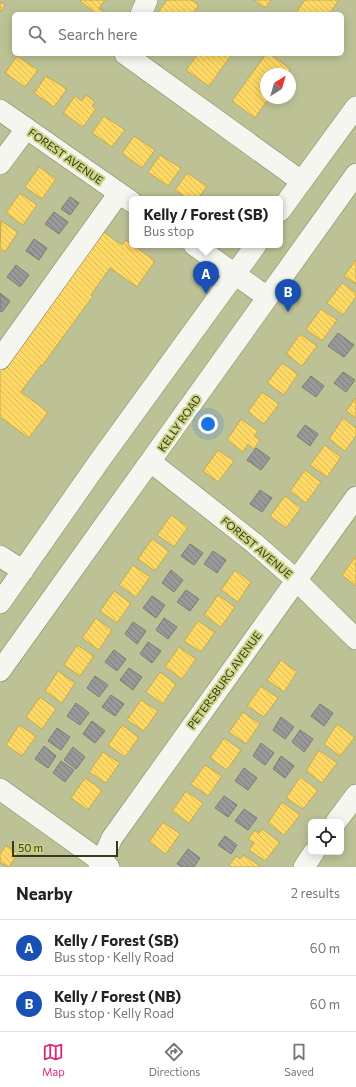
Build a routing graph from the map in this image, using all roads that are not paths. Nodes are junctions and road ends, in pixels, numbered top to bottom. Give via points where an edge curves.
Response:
1 (147, 0) edge
2 (142, 12) edge
3 (128, 56) edge
4 (356, 107) edge
5 (0, 110) edge
6 (26, 128) junction
7 (0, 164) edge
8 (356, 174) edge
9 (301, 181) junction
10 (126, 198) edge
11 (283, 207) edge
12 (198, 248) edge
13 (254, 248) edge
14 (235, 274) junction
15 (267, 297) junction
16 (0, 359) edge
17 (151, 462) junction
18 (356, 497) edge
19 (0, 556) edge
20 (23, 571) junction
21 (296, 580) junction
22 (0, 603) edge
23 (356, 639) edge
24 (0, 671) edge
25 (0, 789) edge
26 (356, 795) edge
27 (338, 819) edge
28 (312, 855) edge
29 (103, 865) edge
30 (304, 867) edge

1 - 2 street
3 - 9 street
4 - 9 street
5 - 6 street, FOREST AVENUE
6 - 7 street
6 - 10 street, FOREST AVENUE
8 - 15 street, KELLY ROAD
9 - 11 street
10 - 16 street
12 - 14 street
13 - 14 street
14 - 15 street
14 - 20 street
15 - 17 street, KELLY ROAD
17 - 21 street, FOREST AVENUE via 225,519
17 - 24 street, KELLY ROAD
18 - 21 street, PETERSBURG AVENUE
19 - 20 street
20 - 22 street
21 - 23 street, FOREST AVENUE
21 - 29 street, PETERSBURG AVENUE via 112,838
25 - 29 street
26 - 27 street
28 - 30 street

